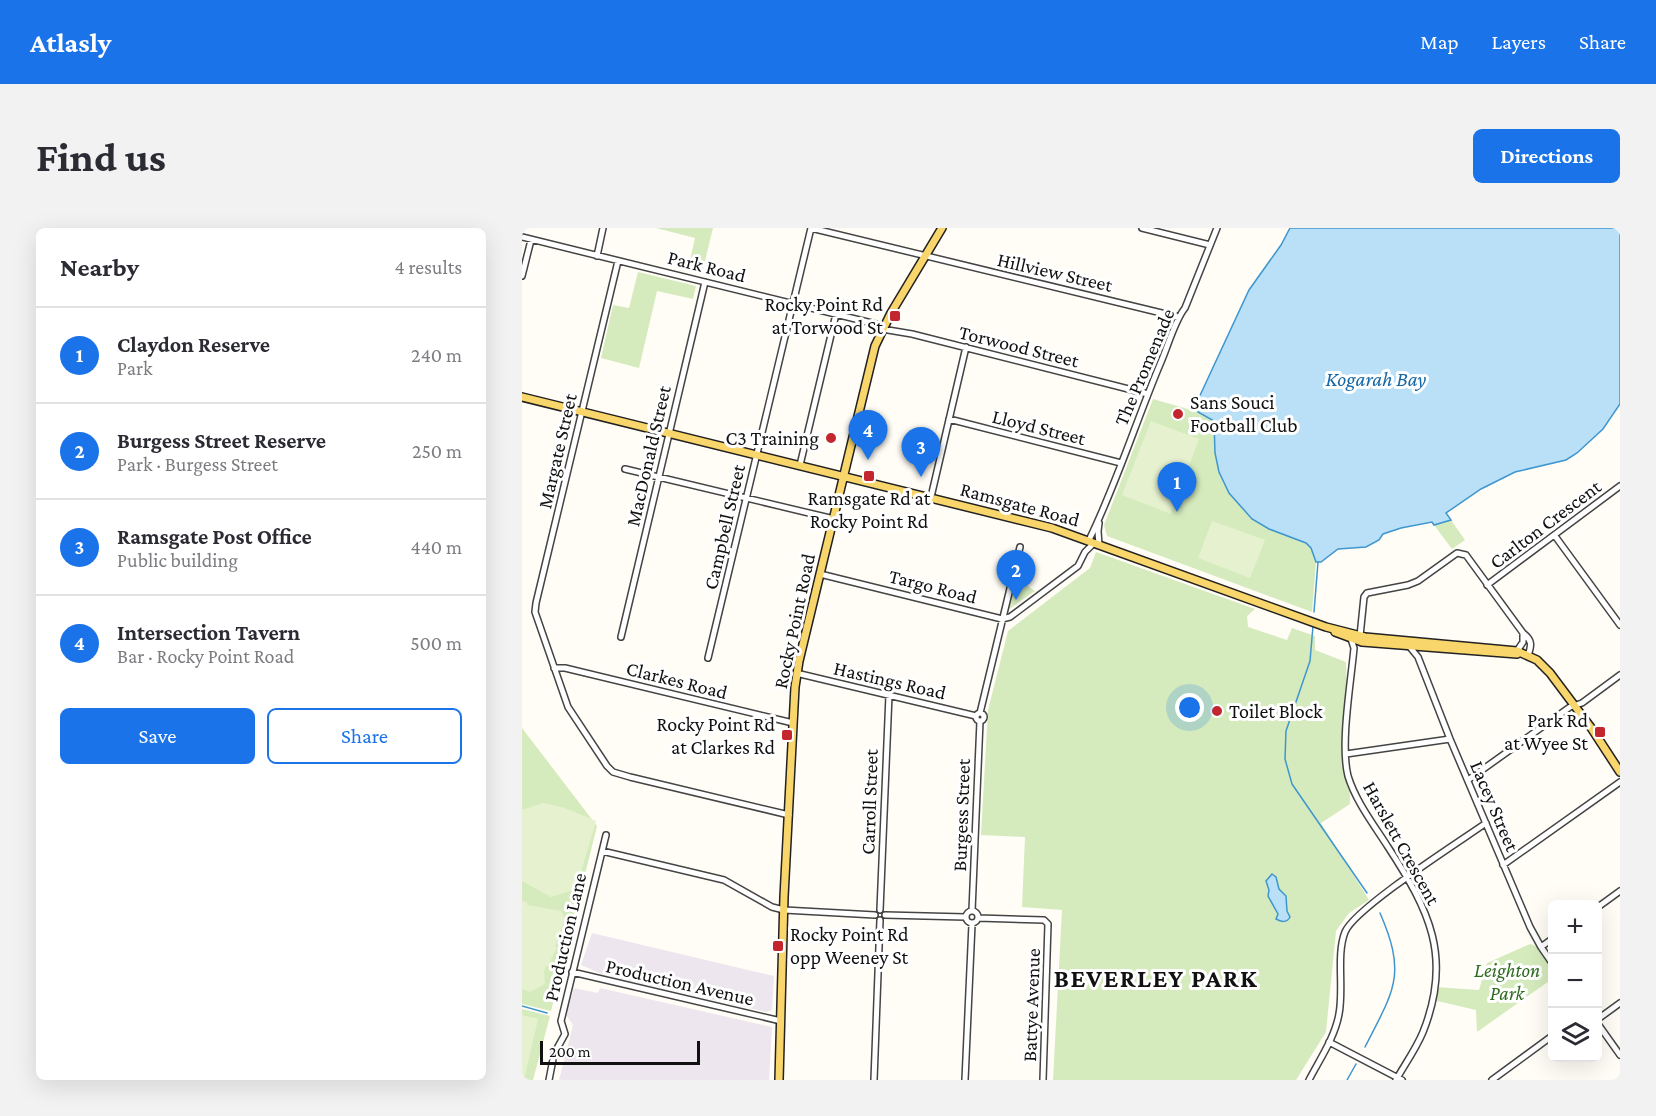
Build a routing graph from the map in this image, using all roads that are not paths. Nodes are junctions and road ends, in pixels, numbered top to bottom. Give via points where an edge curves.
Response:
1 (603, 228) edge
2 (811, 228) edge
3 (942, 228) edge
4 (1142, 228) edge
5 (1218, 228) edge
6 (522, 237) edge
7 (531, 240) junction
8 (1210, 245) junction
9 (925, 255) junction
10 (597, 256) junction
11 (618, 261) junction
12 (522, 276) edge
13 (705, 282) junction
14 (793, 304) junction
15 (836, 314) junction
16 (1178, 316) junction
17 (883, 328) junction
18 (966, 348) junction
19 (1148, 394) junction
20 (522, 397) edge
21 (582, 412) junction
22 (949, 419) junction
23 (669, 433) junction
24 (757, 454) junction
25 (1121, 463) junction
26 (800, 465) junction
27 (626, 469) dead end
28 (844, 476) junction
29 (658, 477) junction
30 (1620, 486) edge
31 (931, 497) junction
32 (746, 498) junction
33 (1100, 518) junction
34 (834, 519) junction
35 (1555, 536) junction
36 (1092, 542) junction
37 (1020, 547) dead end
38 (1085, 552) junction
39 (820, 574) junction
40 (1487, 585) junction
41 (1002, 619) junction
42 (1620, 625) edge
43 (1322, 626) junction
44 (1523, 633) junction
45 (621, 637) dead end
46 (1351, 639) junction
47 (1361, 639) junction
48 (1409, 646) junction
49 (1423, 647) junction
50 (1354, 648) junction
51 (1517, 651) junction
52 (1528, 656) junction
53 (1418, 657) junction
54 (708, 658) dead end
55 (554, 668) junction
56 (796, 673) junction
57 (1620, 675) edge
58 (889, 695) junction
59 (1574, 705) junction
60 (979, 717) junction
61 (793, 723) junction
62 (1450, 739) junction
63 (1346, 754) junction
64 (1620, 772) edge
65 (1468, 780) junction
66 (1620, 782) edge
67 (789, 815) junction
68 (1486, 823) junction
69 (606, 835) dead end
70 (602, 851) junction
71 (1503, 866) junction
72 (1408, 878) junction
73 (1620, 891) edge
74 (1602, 904) edge
75 (784, 910) junction
76 (972, 911) junction
77 (880, 917) junction
78 (966, 917) junction
79 (978, 918) junction
80 (972, 924) junction
81 (1548, 942) edge
82 (1541, 947) junction
83 (1548, 957) edge
84 (572, 972) junction
85 (1620, 1003) edge
86 (1602, 1016) edge
87 (781, 1021) junction
88 (1602, 1029) edge
89 (1548, 1039) edge
90 (1329, 1042) junction
91 (1620, 1054) edge
92 (1399, 1079) edge
93 (549, 1080) edge
94 (778, 1080) edge
95 (874, 1080) edge
96 (966, 1080) edge
97 (1043, 1080) edge
98 (1309, 1080) edge
99 (1492, 1080) edge

1 - 10 street
2 - 9 street, Hillview Street
2 - 14 street, Campbell Street
3 - 9 main road, Rocky Point Road
4 - 8 street
5 - 8 street, The Promenade
6 - 7 street, Park Road
7 - 10 street, Park Road
7 - 12 street
8 - 16 street, The Promenade via 1185,308
9 - 16 street, Hillview Street
9 - 17 main road, Rocky Point Road
10 - 11 street, Park Road
11 - 13 street, Park Road
11 - 21 street, Margate Street
13 - 14 street, Park Road
13 - 23 street, MacDonald Street
14 - 15 street, Park Road
14 - 24 street, Campbell Street
15 - 17 street, Park Road
15 - 26 street
16 - 19 street, The Promenade
17 - 18 street, Torwood Street
17 - 28 main road, Rocky Point Road via 875,346
18 - 19 street, Torwood Street
18 - 22 street
19 - 25 street, The Promenade
20 - 21 main road, Ramsgate Road
21 - 23 main road, Ramsgate Road
21 - 55 street, Margate Street via 535,612
22 - 25 street, Lloyd Street
22 - 31 street
23 - 24 main road, Ramsgate Road
23 - 29 street, MacDonald Street
24 - 26 main road, Ramsgate Road
24 - 32 street, Campbell Street
25 - 33 street, The Promenade
26 - 28 main road, Ramsgate Road
27 - 29 street
28 - 31 main road, Ramsgate Road
28 - 34 main road, Rocky Point Road
29 - 32 street
29 - 45 street, MacDonald Street
30 - 35 street, Carlton Crescent
31 - 36 main road, Ramsgate Road via 1044,525
32 - 34 street
32 - 54 street, Campbell Street
33 - 36 street, The Promenade
33 - 36 street, The Promenade
34 - 39 main road, Rocky Point Road
35 - 40 street, Carlton Crescent
35 - 42 street
36 - 38 street
36 - 38 street
36 - 43 main road, Ramsgate Road
37 - 41 street, Burgess Street
38 - 41 street via 1078,566
39 - 41 street, Targo Road
39 - 56 main road, Rocky Point Road
40 - 44 street
40 - 47 street via 1466,555 1457,553 1418,581 1367,593
41 - 60 street, Burgess Street
43 - 46 main road, Ramsgate Road
43 - 47 main road, Ramsgate Road
44 - 51 street
44 - 52 street via 1532,646
46 - 47 main road, Ramsgate Road
46 - 50 street, Harslett Crescent
47 - 48 main road, Ramsgate Road
47 - 50 street
47 - 51 main road, Ramsgate Road
48 - 49 main road, Ramsgate Road
48 - 53 street, Lacey Street
49 - 52 main road, Ramsgate Road
49 - 53 street
50 - 63 street, Harslett Crescent
51 - 52 main road, Ramsgate Road
52 - 59 main road via 1544,666
53 - 62 street, Lacey Street
55 - 61 street, Clarkes Road
55 - 67 street, Margate Street via 568,707 613,772
56 - 58 street, Hastings Road
56 - 61 main road, Rocky Point Road
57 - 59 street
58 - 60 street, Hastings Road
58 - 77 street, Carroll Street via 880,910 884,912
59 - 64 main road
59 - 65 street
60 - 76 street, Burgess Street
61 - 67 main road, Rocky Point Road
62 - 63 street
62 - 65 street, Lacey Street
63 - 72 street, Harslett Crescent via 1348,775 1359,801
65 - 68 street, Lacey Street
66 - 71 street
67 - 75 main road, Rocky Point Road
68 - 71 street, Lacey Street
68 - 72 street
69 - 70 street, Production Lane
70 - 75 street via 724,880 771,908
70 - 84 street, Production Lane
71 - 82 street, Lacey Street
72 - 90 street via 1356,917 1346,930 1340,1013
72 - 92 street, Harslett Crescent via 1431,927 1436,978 1423,1031
73 - 74 street
75 - 77 street
75 - 87 main road, Rocky Point Road
76 - 78 street
76 - 79 street
77 - 78 street
77 - 95 street
78 - 80 street
79 - 80 street
79 - 97 street, Battye Avenue via 1044,920 1048,924
80 - 96 street
81 - 82 street
82 - 83 street, Lacey Street
84 - 87 street, Production Avenue
84 - 93 street, Production Lane via 561,1021 565,1034 554,1054
85 - 86 street
87 - 94 main road, Rocky Point Road
88 - 91 street
89 - 99 street
90 - 92 street
90 - 98 street

